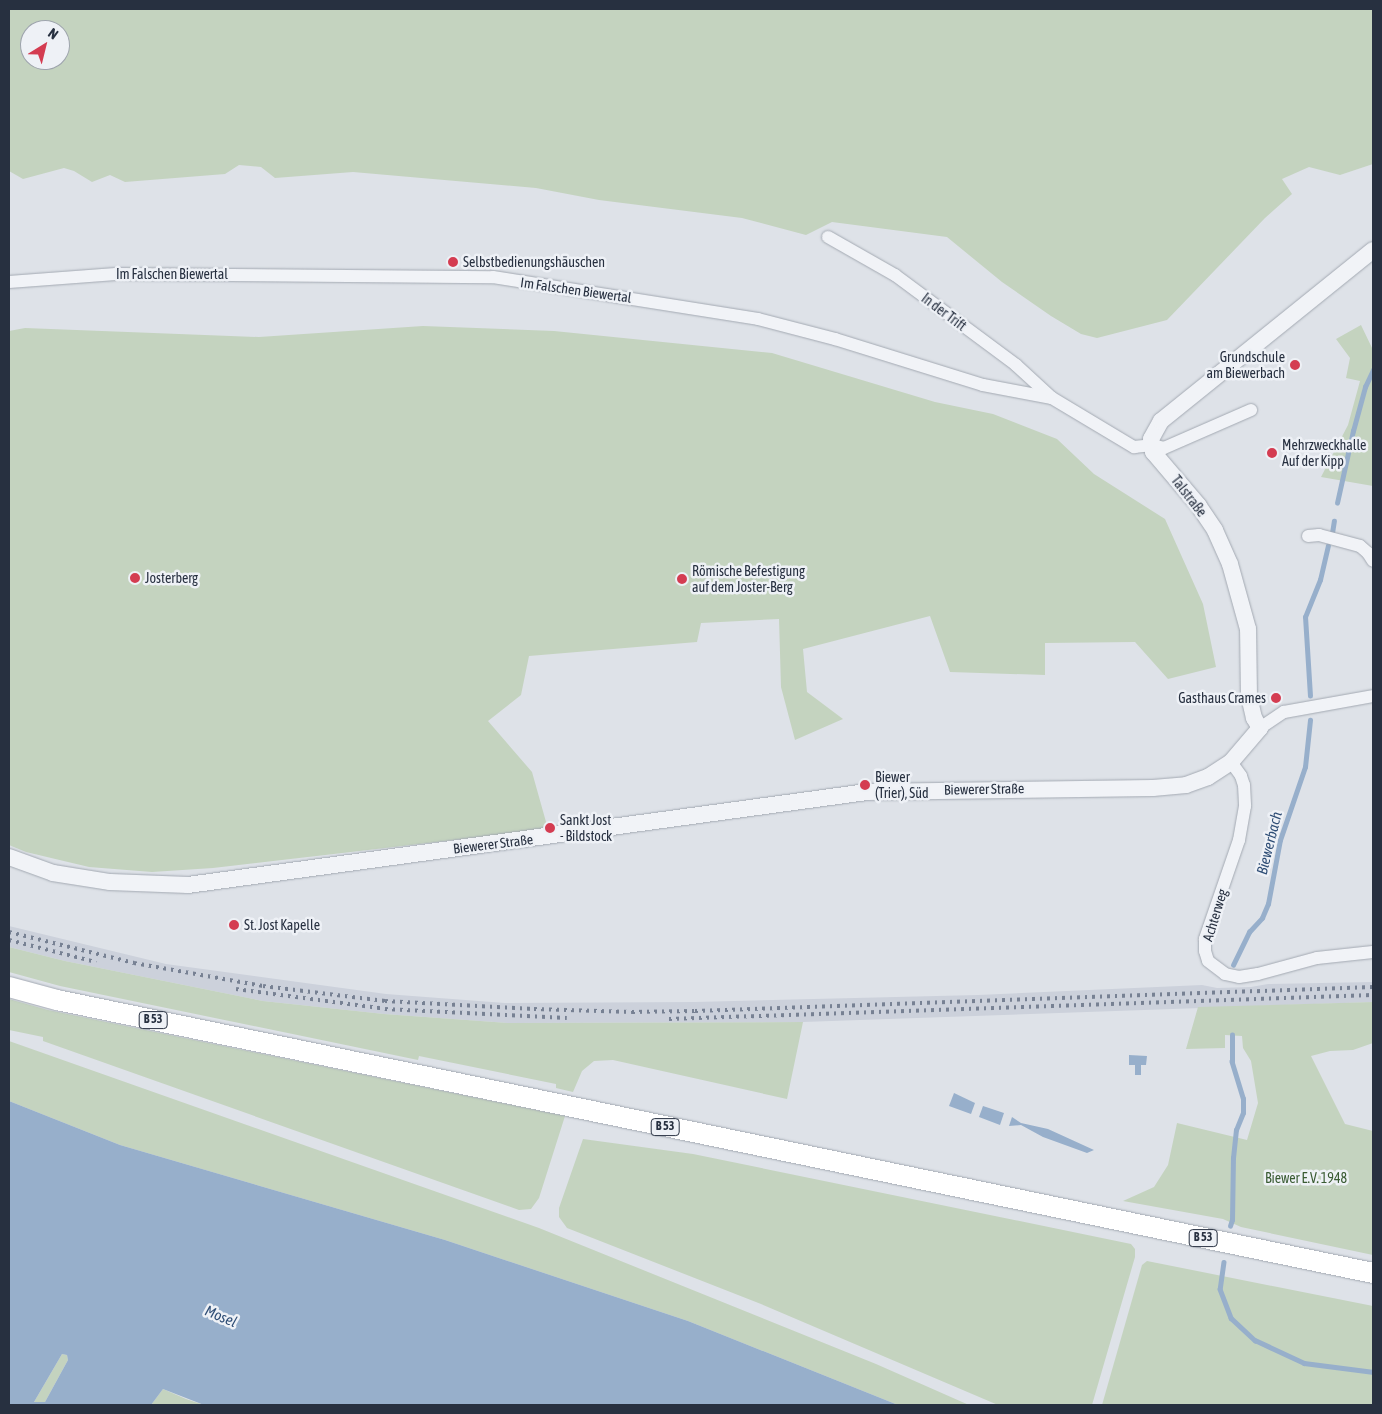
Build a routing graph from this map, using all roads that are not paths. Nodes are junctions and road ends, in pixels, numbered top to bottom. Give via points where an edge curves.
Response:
1 (828, 237) dead end
2 (1373, 250) edge
3 (9, 282) edge
4 (1052, 398) junction
5 (1251, 410) dead end
6 (1152, 445) junction
7 (1314, 535) dead end
8 (1373, 561) edge
9 (1373, 696) edge
10 (1260, 728) junction
11 (1231, 762) junction
12 (9, 856) edge
13 (1373, 952) edge
14 (9, 987) edge
15 (1373, 1273) edge

1 - 4 street, In der Trift via 895,275 1016,365
2 - 6 street via 1162,421 1155,430
3 - 4 street, Im Falschen Biewertal via 116,274 493,278 758,319 983,385
4 - 6 street via 1134,447
5 - 6 street via 1164,448
6 - 10 street, Talstraße via 1153,452 1215,530 1230,564 1248,629 1251,708
7 - 8 street via 1360,546
9 - 10 street, Biewerer Straße via 1284,712
10 - 11 street, Biewerer Straße
11 - 12 street, Biewerer Straße via 1208,777 1186,785 867,792 188,885 110,882 53,873
11 - 13 street, Achterweg via 1244,785 1245,806 1239,840 1206,939 1208,961 1225,974 1239,977 1318,958
14 - 15 main road, B 53 via 152,1020

